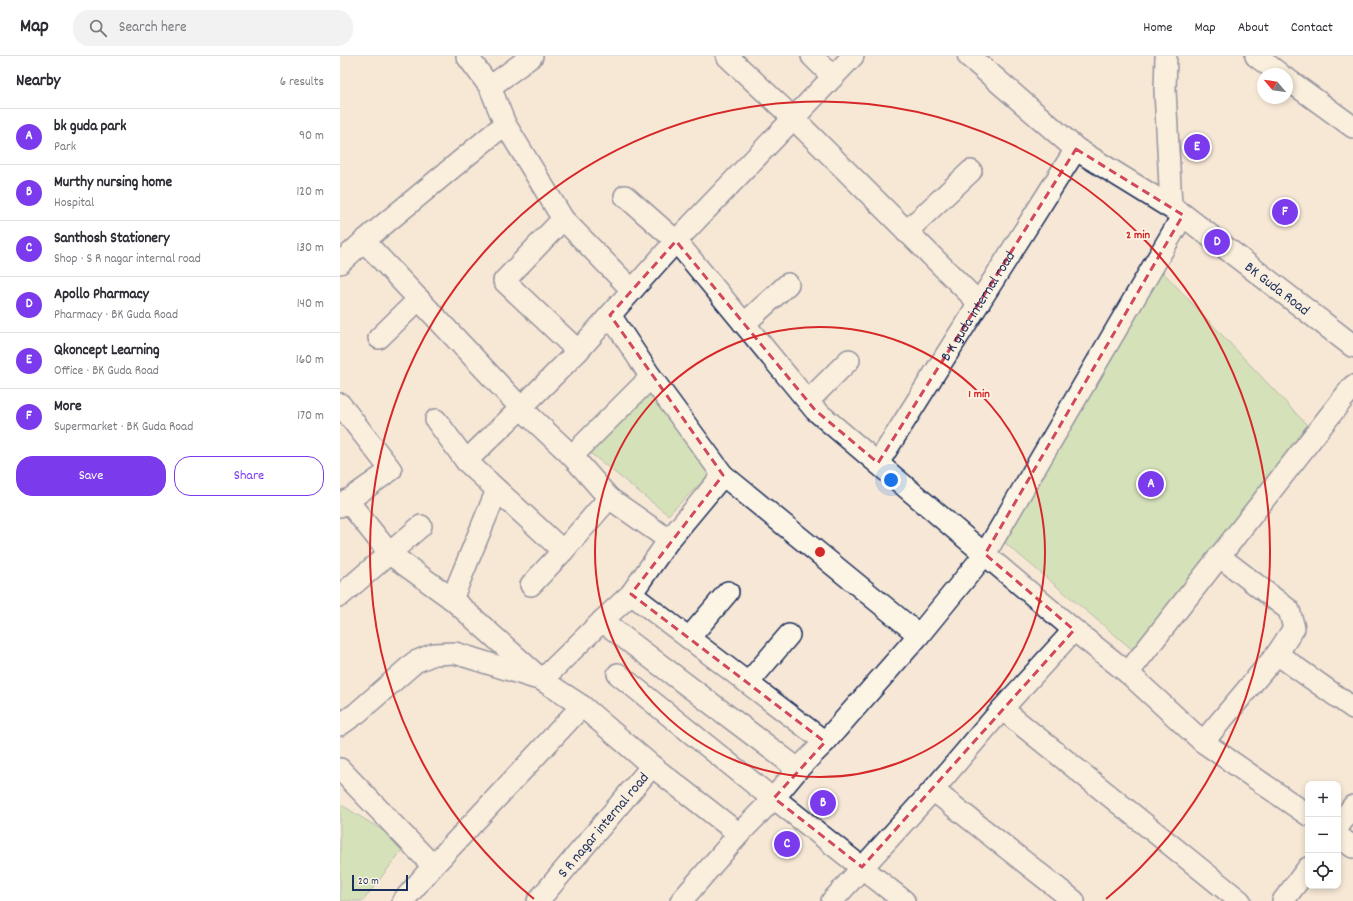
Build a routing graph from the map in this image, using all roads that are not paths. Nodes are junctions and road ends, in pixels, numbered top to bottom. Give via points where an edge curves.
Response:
1 (467, 56) edge
2 (532, 56) edge
3 (727, 56) edge
4 (812, 56) edge
5 (853, 56) edge
6 (969, 56) edge
7 (1166, 56) edge
8 (1256, 56) edge
9 (1272, 68) edge
10 (834, 77) junction
11 (1293, 83) edge
12 (490, 87) junction
13 (793, 118) junction
14 (505, 124) junction
15 (1353, 127) edge
16 (1076, 149) junction
17 (971, 172) dead end
18 (625, 196) dead end
19 (1177, 210) junction
20 (563, 219) junction
21 (906, 232) junction
22 (364, 241) junction
23 (676, 241) junction
24 (340, 263) edge
25 (788, 284) dead end
26 (632, 290) junction
27 (419, 299) junction
28 (979, 303) junction
29 (610, 315) junction
30 (744, 324) junction
31 (378, 338) dead end
32 (1353, 346) edge
33 (578, 351) junction
34 (849, 360) dead end
35 (651, 377) junction
36 (1353, 386) edge
37 (808, 401) junction
38 (340, 404) edge
39 (521, 408) junction
40 (436, 420) dead end
41 (572, 456) junction
42 (466, 461) junction
43 (878, 463) junction
44 (723, 475) junction
45 (497, 490) junction
46 (609, 498) junction
47 (343, 503) edge
48 (421, 526) dead end
49 (670, 540) junction
50 (563, 551) junction
51 (390, 554) junction
52 (985, 554) junction
53 (1219, 556) junction
54 (531, 585) dead end
55 (728, 592) dead end
56 (631, 594) junction
57 (340, 596) edge
58 (452, 599) junction
59 (602, 621) junction
60 (1074, 630) junction
61 (789, 635) dead end
62 (920, 635) junction
63 (689, 638) junction
64 (1277, 654) junction
65 (1128, 673) junction
66 (618, 674) dead end
67 (542, 680) junction
68 (748, 683) junction
69 (582, 706) junction
70 (1353, 708) edge
71 (1002, 709) junction
72 (340, 725) edge
73 (824, 742) junction
74 (1202, 742) junction
75 (652, 766) junction
76 (340, 769) edge
77 (798, 769) junction
78 (933, 790) junction
79 (774, 799) junction
80 (1353, 806) edge
81 (1305, 813) edge
82 (1341, 823) edge
83 (739, 834) junction
84 (1341, 838) edge
85 (1353, 847) edge
86 (433, 866) junction
87 (862, 867) junction
88 (1305, 872) edge
89 (403, 901) edge
90 (538, 901) edge
91 (681, 901) edge
92 (832, 901) edge
93 (904, 901) edge
94 (1074, 901) edge
95 (1240, 901) edge
96 (1283, 901) edge

1 - 12 street
2 - 12 street
3 - 13 street
4 - 10 street
5 - 10 street
6 - 16 street, BK Guda Road
7 - 19 street via 1165,90
8 - 9 street
10 - 13 street
11 - 15 street
12 - 14 street
13 - 21 street
13 - 23 street
14 - 20 street
14 - 22 street
16 - 19 street, BK Guda Road
16 - 28 street, B K guda internal road
17 - 21 street
18 - 23 street
19 - 32 street, BK Guda Road
19 - 52 street
20 - 26 street
20 - 33 street via 504,281
21 - 28 street
22 - 24 street
22 - 27 street
23 - 26 street
23 - 30 street
25 - 30 street
26 - 29 street
27 - 31 street
27 - 39 street
28 - 43 street, B K guda internal road
29 - 33 street
29 - 35 street
30 - 37 street
33 - 39 street
34 - 37 street
35 - 41 street
35 - 44 street
36 - 53 street
37 - 43 street via 815,410
38 - 47 street via 391,470
39 - 41 street
39 - 42 street
40 - 42 street
41 - 46 street
42 - 45 street
43 - 52 street
44 - 49 street
44 - 62 street
45 - 50 street
45 - 58 street
46 - 49 street
46 - 50 street
47 - 51 street
48 - 51 street
49 - 56 street
50 - 54 street
51 - 57 street
51 - 58 street
52 - 60 street
52 - 62 street
53 - 64 street via 1289,610 1294,628
53 - 65 street
55 - 63 street
56 - 59 street
56 - 63 street
58 - 67 street
59 - 67 street
59 - 77 street
60 - 65 street
60 - 71 street
61 - 68 street
62 - 73 street
63 - 68 street
64 - 70 street
64 - 74 street
65 - 74 street
66 - 79 street
67 - 69 street
67 - 72 street via 455,653 434,654 415,662
68 - 73 street
69 - 75 street
69 - 86 street
71 - 78 street
71 - 95 street
73 - 77 street
74 - 81 street
75 - 83 street
75 - 90 street, S R nagar internal road
76 - 86 street
77 - 79 street
78 - 87 street
78 - 94 street
79 - 83 street
79 - 87 street
80 - 82 street
83 - 91 street
84 - 85 street
86 - 89 street
87 - 92 street
87 - 93 street
88 - 96 street

